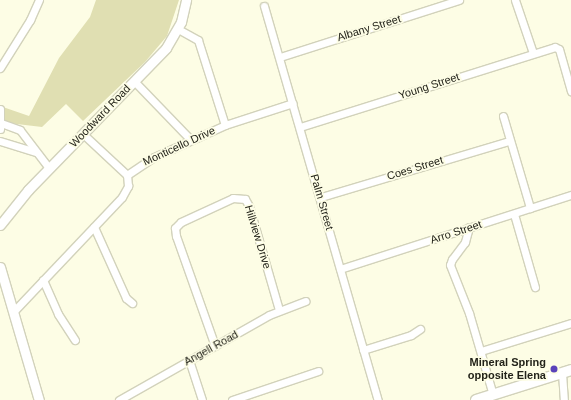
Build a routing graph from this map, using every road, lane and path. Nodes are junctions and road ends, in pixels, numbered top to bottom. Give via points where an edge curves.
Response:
1 (39, 0) edge
2 (186, 0) edge
3 (459, 0) edge
4 (515, 0) edge
5 (264, 6) dead end
6 (178, 29) junction
7 (533, 53) junction
8 (280, 57) junction
9 (0, 68) edge
10 (134, 81) junction
11 (571, 91) edge
12 (293, 103) junction
13 (0, 109) edge
14 (503, 116) dead end
15 (225, 125) junction
16 (0, 126) edge
17 (300, 127) junction
18 (83, 134) junction
19 (191, 140) junction
20 (0, 141) edge
21 (509, 141) junction
22 (35, 152) junction
23 (49, 168) junction
24 (128, 175) junction
25 (571, 194) edge
26 (321, 197) junction
27 (530, 208) junction
28 (514, 214) junction
29 (0, 225) edge
30 (94, 226) junction
31 (468, 227) junction
32 (0, 267) edge
33 (340, 269) junction
34 (43, 280) junction
35 (535, 287) dead end
36 (305, 301) dead end
37 (132, 303) dead end
38 (280, 310) junction
39 (13, 312) junction
40 (571, 324) edge
41 (420, 329) dead end
42 (75, 340) dead end
43 (215, 346) junction
44 (363, 350) junction
45 (481, 351) junction
46 (189, 360) junction
47 (318, 370) dead end
48 (566, 372) edge
49 (493, 395) junction
50 (123, 399) edge
51 (39, 400) edge
52 (202, 400) edge
53 (232, 400) edge
54 (378, 400) edge
55 (476, 400) edge
56 (564, 400) edge

1 - 9 street via 30,20
2 - 6 street, Woodward Road
3 - 8 street, Albany Street
4 - 7 street
5 - 8 street, Palm Street
6 - 10 street, Woodward Road via 166,48
6 - 15 street via 198,40
7 - 11 street, Young Street via 557,47
7 - 17 street, Young Street
8 - 12 street, Palm Street
10 - 18 street, Woodward Road
10 - 19 street
12 - 15 street, Monticello Drive
12 - 17 street, Palm Street
13 - 16 street
14 - 21 street
15 - 19 street, Monticello Drive
16 - 22 street via 20,130
17 - 26 street, Palm Street
18 - 23 street, Woodward Road
18 - 24 street
19 - 24 street, Monticello Drive via 152,158
20 - 22 street
21 - 26 street, Coes Street
21 - 27 street
22 - 23 street
23 - 29 street, Woodward Road
24 - 30 street via 128,186 122,197
25 - 27 street, Arro Street
26 - 33 street, Palm Street
27 - 28 street, Arro Street
28 - 31 street, Arro Street
28 - 35 street
30 - 34 street
30 - 37 street via 126,298
31 - 33 street, Arro Street
31 - 45 street via 465,242 452,258 450,265
32 - 39 street
33 - 44 street, Palm Street
34 - 39 street
34 - 42 street via 61,320
36 - 38 street, Angell Road
38 - 43 street, Angell Road
38 - 43 street, Hillview Drive via 245,199 233,198 181,222 175,228 176,236
39 - 51 street
40 - 45 street
41 - 44 street via 411,335
43 - 46 street, Angell Road
44 - 54 street, Palm Street
45 - 49 street
46 - 50 street, Angell Road
46 - 52 street
47 - 53 street
48 - 49 main road
48 - 56 street
49 - 55 main road

